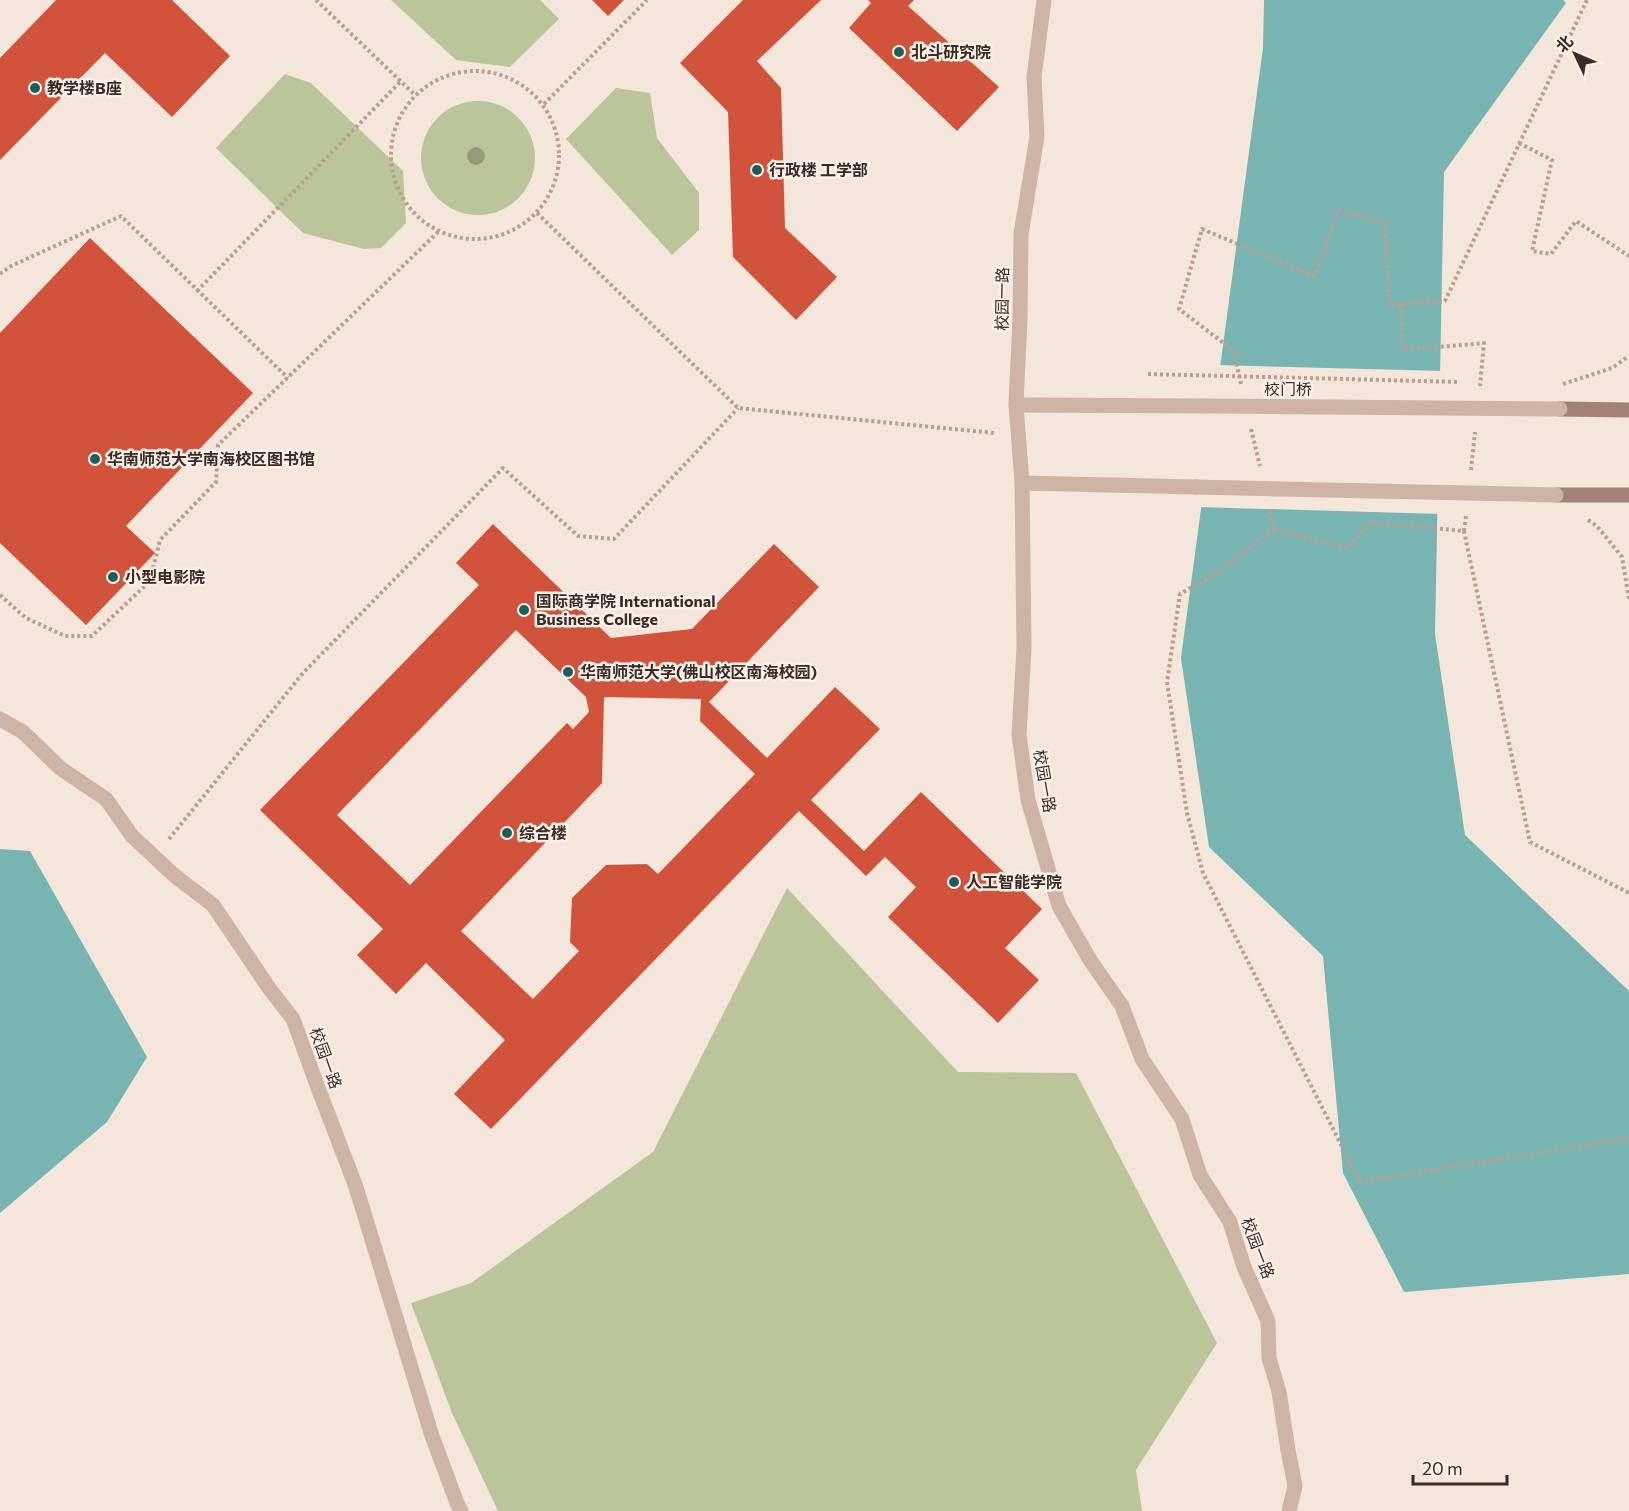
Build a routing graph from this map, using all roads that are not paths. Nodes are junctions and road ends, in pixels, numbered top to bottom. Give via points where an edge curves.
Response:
1 (1044, 0) edge
2 (1016, 405) junction
3 (1629, 410) edge
4 (1022, 483) junction
5 (1629, 495) edge
6 (0, 719) edge
7 (461, 1511) edge
8 (1289, 1511) edge

1 - 2 street, 校园一路 via 1034,77 1037,137 1021,234
2 - 3 street, 校门桥, bridge
2 - 4 street, 校园一路
4 - 5 street, bridge
4 - 8 street, 校园一路 via 1024,648 1019,735 1028,800 1059,906 1122,1006 1142,1059 1182,1119 1200,1175 1230,1222 1244,1267 1268,1321 1269,1358 1279,1392 1295,1486
6 - 7 street, 校园一路 via 23,732 60,768 106,799 132,836 213,905 293,1019 356,1187 432,1436

